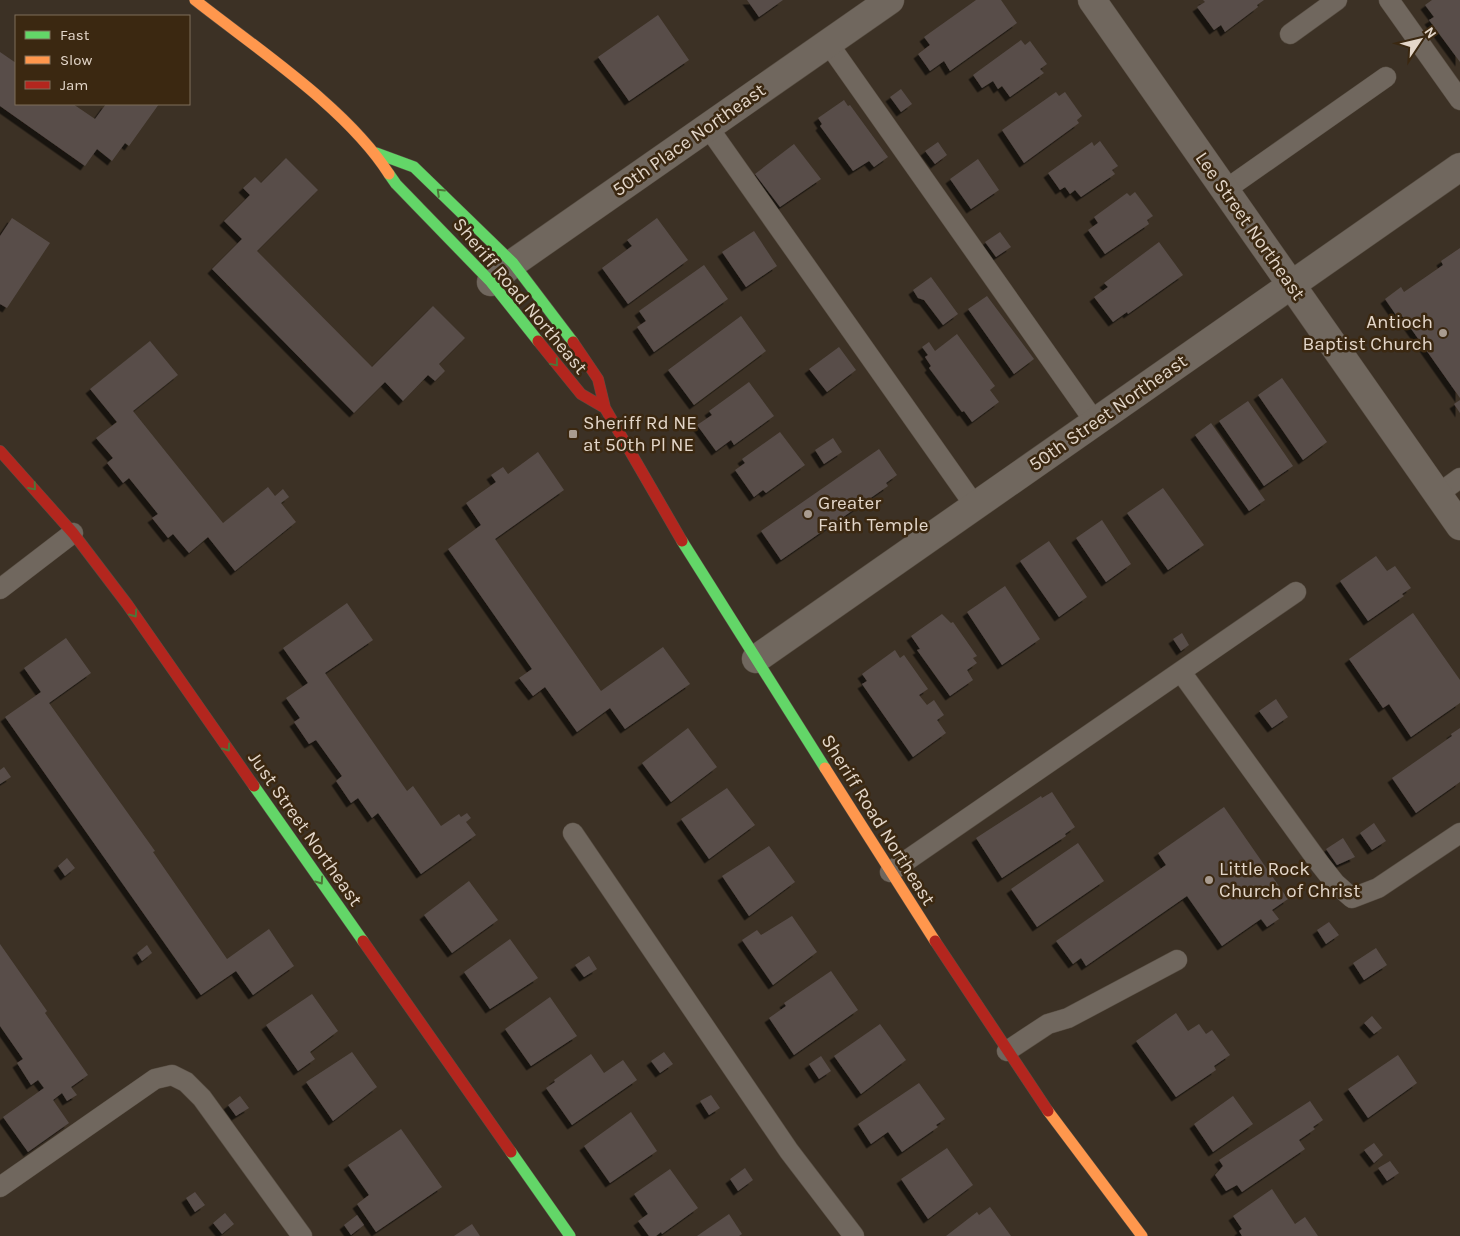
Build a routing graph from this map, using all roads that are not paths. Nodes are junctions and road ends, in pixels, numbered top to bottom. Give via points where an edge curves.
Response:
1 (195, 0) edge
2 (890, 0) edge
3 (1092, 0) edge
4 (1337, 0) edge
5 (1389, 0) edge
6 (1290, 34) dead end
7 (828, 43) junction
8 (1386, 77) dead end
9 (1460, 100) edge
10 (708, 127) junction
11 (376, 154) junction
12 (1460, 167) edge
13 (1225, 190) junction
14 (513, 263) junction
15 (491, 282) junction
16 (1292, 285) junction
17 (605, 408) junction
18 (1095, 422) junction
19 (0, 451) edge
20 (1460, 478) edge
21 (1438, 494) junction
22 (975, 506) junction
23 (1460, 526) edge
24 (73, 532) junction
25 (0, 589) edge
26 (1296, 592) dead end
27 (756, 659) junction
28 (1181, 672) junction
29 (573, 833) dead end
30 (1460, 833) edge
31 (890, 872) junction
32 (1177, 960) dead end
33 (1007, 1051) junction
34 (0, 1188) edge
35 (302, 1236) edge
36 (570, 1236) edge
37 (854, 1236) edge
38 (1142, 1236) edge

1 - 11 main road, Sheriff Road Northeast via 315,94
2 - 7 street, 50th Place Northeast
3 - 13 street, Lee Street Northeast
4 - 6 lane
5 - 9 lane
7 - 10 street, 50th Place Northeast
7 - 18 lane
8 - 13 lane
10 - 14 street, 50th Place Northeast
10 - 22 lane
14 -> 11 main road, Sheriff Road Northeast via 414,167
11 - 15 main road, Sheriff Road Northeast via 396,184
12 - 16 street, 50th Street Northeast
13 - 16 street, Lee Street Northeast
14 - 15 street, 50th Place Northeast
14 - 17 main road, Sheriff Road Northeast via 598,379
15 -> 17 main road, Sheriff Road Northeast via 581,394
16 - 18 street, 50th Street Northeast
16 - 21 street, Lee Street Northeast
17 - 27 main road, Sheriff Road Northeast via 693,560
18 - 22 street, 50th Street Northeast
19 -> 24 main road, Just Street Northeast
20 - 21 lane
21 - 23 street, Lee Street Northeast
22 - 27 street, 50th Street Northeast
24 - 25 lane
24 -> 36 main road, Just Street Northeast via 127,604
26 - 28 lane
27 - 31 main road, Sheriff Road Northeast
28 - 30 lane via 1320,864 1352,898 1378,888
28 - 31 lane
29 - 37 lane via 789,1152
31 - 33 main road, Sheriff Road Northeast
32 - 33 lane via 1068,1018 1048,1024
33 - 38 main road, Sheriff Road Northeast
34 - 35 lane via 155,1080 172,1075 186,1082 202,1098

